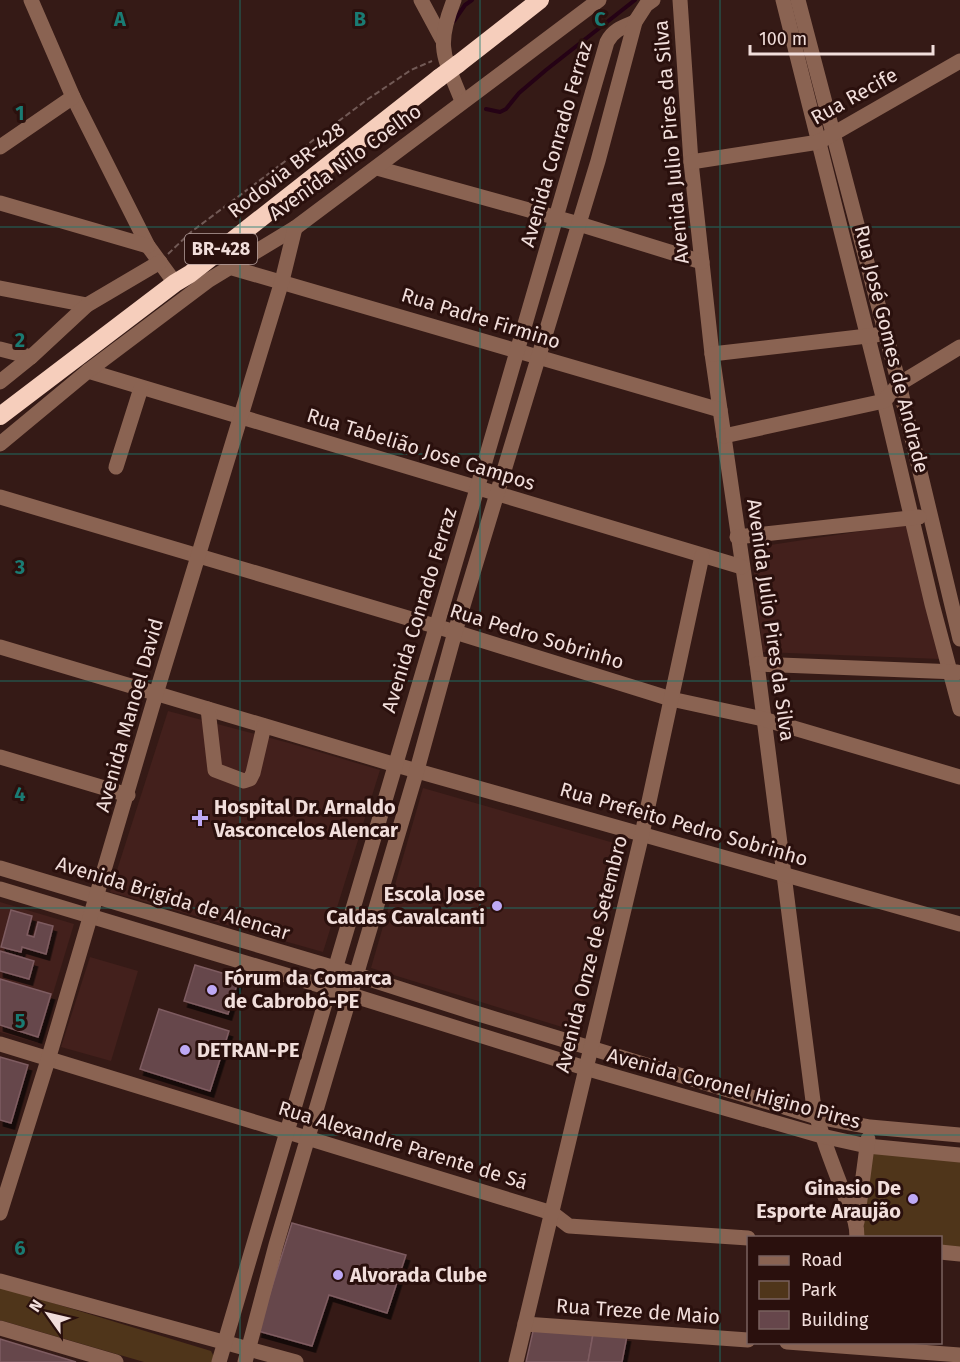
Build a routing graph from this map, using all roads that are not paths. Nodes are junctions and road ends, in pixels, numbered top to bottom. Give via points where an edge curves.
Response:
1 (31, 0) edge
2 (421, 0) edge
3 (454, 0) edge
4 (540, 0) edge
5 (599, 0) edge
6 (654, 0) edge
7 (680, 0) edge
8 (783, 0) edge
9 (798, 0) edge
10 (635, 22) junction
11 (442, 39) junction
12 (451, 60) junction
13 (960, 61) edge
14 (807, 67) junction
15 (73, 97) junction
16 (462, 101) junction
17 (583, 126) junction
18 (606, 131) junction
19 (833, 134) junction
20 (819, 142) junction
21 (0, 147) edge
22 (691, 162) junction
23 (377, 168) junction
24 (0, 203) edge
25 (555, 218) junction
26 (579, 224) junction
27 (295, 228) junction
28 (148, 246) junction
29 (160, 262) junction
30 (702, 262) junction
31 (229, 267) junction
32 (282, 281) junction
33 (175, 283) junction
34 (0, 288) edge
35 (87, 305) junction
36 (885, 333) junction
37 (867, 338) junction
38 (960, 347) edge
39 (0, 348) edge
40 (516, 351) junction
41 (712, 354) junction
42 (31, 357) junction
43 (538, 358) junction
44 (88, 371) junction
45 (0, 382) edge
46 (899, 384) junction
47 (141, 388) junction
48 (884, 401) junction
49 (720, 410) junction
50 (0, 416) edge
51 (240, 417) junction
52 (496, 422) junction
53 (517, 428) junction
54 (724, 436) junction
55 (0, 444) edge
56 (116, 467) dead end
57 (477, 489) junction
58 (498, 494) junction
59 (0, 497) edge
60 (930, 514) junction
61 (912, 519) junction
62 (737, 537) junction
63 (198, 556) junction
64 (702, 556) junction
65 (454, 565) junction
66 (741, 567) junction
67 (474, 569) junction
68 (955, 599) edge
69 (932, 604) junction
70 (435, 627) junction
71 (455, 632) junction
72 (960, 639) edge
73 (0, 647) edge
74 (757, 664) junction
75 (955, 673) edge
76 (156, 694) junction
77 (415, 696) junction
78 (671, 699) junction
79 (436, 700) junction
80 (208, 709) junction
81 (960, 709) edge
82 (763, 719) junction
83 (264, 726) junction
84 (0, 757) edge
85 (396, 765) junction
86 (417, 770) junction
87 (960, 777) edge
88 (128, 795) junction
89 (642, 834) junction
90 (0, 868) edge
91 (365, 868) junction
92 (386, 873) junction
93 (785, 874) junction
94 (0, 889) edge
95 (96, 896) junction
96 (91, 916) junction
97 (960, 924) edge
98 (236, 938) junction
99 (231, 959) junction
100 (334, 968) junction
101 (356, 975) junction
102 (329, 988) junction
103 (350, 995) junction
104 (469, 1011) junction
105 (464, 1030) junction
106 (0, 1044) edge
107 (590, 1047) junction
108 (48, 1060) junction
109 (307, 1062) junction
110 (329, 1066) junction
111 (585, 1068) junction
112 (704, 1082) junction
113 (700, 1102) junction
114 (817, 1117) junction
115 (870, 1127) junction
116 (287, 1131) junction
117 (921, 1132) junction
118 (822, 1136) junction
119 (960, 1136) edge
120 (308, 1137) junction
121 (867, 1146) junction
122 (921, 1151) junction
123 (960, 1155) edge
124 (7, 1159) edge
125 (0, 1213) edge
126 (552, 1213) junction
127 (857, 1230) edge
128 (747, 1238) edge
129 (255, 1240) junction
130 (276, 1245) junction
131 (942, 1252) edge
132 (960, 1254) edge
133 (0, 1281) edge
134 (525, 1324) junction
135 (0, 1328) edge
136 (747, 1340) edge
137 (225, 1342) junction
138 (802, 1344) edge
139 (845, 1350) edge
140 (247, 1355) edge
141 (960, 1355) edge
142 (116, 1362) edge
143 (219, 1362) edge
144 (296, 1362) edge
145 (516, 1362) edge

1 - 15 street
2 - 11 street
3 - 11 street
4 - 12 highway, Rodovia BR-428 / BR-428
5 - 16 street, Avenida Nilo Coelho
6 - 10 street
7 - 22 street, Avenida Julio Pires da Silva
8 - 14 street, Rua José Gomes de Andrade
9 - 14 street
10 - 17 street, Avenida Conrado Ferraz via 610,35
10 - 18 street, Avenida Conrado Ferraz
11 - 12 street
12 - 16 street
12 - 33 highway, Rodovia BR-428 / BR-428, bridge via 439,78
13 - 19 street, Rua Recife
14 - 19 street
14 - 20 street, Rua José Gomes de Andrade
15 - 21 street
15 - 28 street
16 - 23 street, Avenida Nilo Coelho
17 - 18 street
17 - 25 street, Avenida Conrado Ferraz
18 - 26 street, Avenida Conrado Ferraz
19 - 20 street, Rua Recife
19 - 36 street
20 - 22 street, Rua Recife
20 - 37 street, Rua José Gomes de Andrade
22 - 30 street, Avenida Julio Pires da Silva
23 - 25 street
23 - 27 street, Avenida Nilo Coelho
24 - 28 street
25 - 26 street
25 - 40 street, Avenida Conrado Ferraz
26 - 30 street
26 - 43 street, Avenida Conrado Ferraz
27 - 31 street, Avenida Nilo Coelho
27 - 32 street, Avenida Manoel David
28 - 29 street
29 - 33 street
29 - 35 street
30 - 41 street, Avenida Julio Pires da Silva
31 - 32 street, Rua Padre Firmino
31 - 44 street, Avenida Nilo Coelho
32 - 40 street, Rua Padre Firmino
32 - 51 street, Avenida Manoel David
33 - 50 highway, Rodovia BR-428 / BR-428
34 - 35 street
35 - 42 street
36 - 37 street
36 - 46 street
37 - 41 street
37 - 48 street, Rua José Gomes de Andrade
38 - 46 street
39 - 42 street
40 - 43 street, Rua Padre Firmino
40 - 52 street, Avenida Conrado Ferraz
41 - 49 street, Avenida Julio Pires da Silva
42 - 45 street
43 - 49 street, Rua Padre Firmino
43 - 53 street, Avenida Conrado Ferraz
44 - 47 street, Rua Tabelião Jose Campos
44 - 55 street, Avenida Nilo Coelho
46 - 48 street
46 - 60 street
47 - 51 street, Rua Tabelião Jose Campos
47 - 56 street
48 - 54 street
48 - 61 street, Rua José Gomes de Andrade
49 - 54 street, Avenida Julio Pires da Silva
51 - 57 street, Rua Tabelião Jose Campos
51 - 63 street, Avenida Manoel David
52 - 53 street
52 - 57 street, Avenida Conrado Ferraz
53 - 58 street, Avenida Conrado Ferraz
54 - 62 street, Avenida Julio Pires da Silva
57 - 58 street, Rua Tabelião Jose Campos
57 - 65 street, Avenida Conrado Ferraz
58 - 64 street, Rua Tabelião Jose Campos
58 - 67 street, Avenida Conrado Ferraz
59 - 63 street, Rua Pedro Sobrinho
60 - 61 street
60 - 68 street
61 - 62 street
61 - 69 street, Rua José Gomes de Andrade
62 - 66 street, Avenida Julio Pires da Silva
63 - 70 street, Rua Pedro Sobrinho
63 - 76 street, Avenida Manoel David
64 - 66 street, Rua Tabelião Jose Campos
64 - 78 street, Avenida Onze de Setembro
65 - 67 street
65 - 70 street, Avenida Conrado Ferraz
66 - 74 street, Avenida Julio Pires da Silva
67 - 71 street, Avenida Conrado Ferraz
68 - 69 street
68 - 72 street
69 - 75 street, Rua José Gomes de Andrade
70 - 71 street, Rua Pedro Sobrinho
70 - 77 street, Avenida Conrado Ferraz
71 - 78 street, Rua Pedro Sobrinho
71 - 79 street, Avenida Conrado Ferraz
73 - 76 street, Rua Prefeito Pedro Sobrinho
74 - 75 street
74 - 82 street, Avenida Julio Pires da Silva
75 - 81 street, Rua José Gomes de Andrade
76 - 80 street, Rua Prefeito Pedro Sobrinho
76 - 88 street, Avenida Manoel David
77 - 79 street
77 - 85 street, Avenida Conrado Ferraz
78 - 82 street, Rua Pedro Sobrinho
78 - 89 street, Avenida Onze de Setembro
79 - 86 street, Avenida Conrado Ferraz
80 - 83 street, Rua Prefeito Pedro Sobrinho
80 - 83 street via 215,770 244,781 253,773
82 - 87 street, Rua Pedro Sobrinho
82 - 93 street, Avenida Julio Pires da Silva
83 - 85 street, Rua Prefeito Pedro Sobrinho
84 - 88 street
85 - 86 street, Rua Prefeito Pedro Sobrinho
85 - 91 street, Avenida Conrado Ferraz
86 - 89 street, Rua Prefeito Pedro Sobrinho
86 - 92 street, Avenida Conrado Ferraz
88 - 95 street, Avenida Manoel David
89 - 93 street, Rua Prefeito Pedro Sobrinho
89 - 107 street, Avenida Onze de Setembro
90 - 95 street, Avenida Brigida de Alencar
91 - 92 street
91 - 100 street, Avenida Conrado Ferraz
92 - 101 street, Avenida Conrado Ferraz
93 - 97 street, Rua Prefeito Pedro Sobrinho
93 - 114 street, Avenida Julio Pires da Silva
94 - 96 street, Avenida Brigida de Alencar
95 - 96 street, Avenida Manoel David
95 - 98 street, Avenida Brigida de Alencar
96 - 99 street, Avenida Brigida de Alencar
96 - 108 street, Avenida Manoel David
98 - 99 street
98 - 100 street, Avenida Brigida de Alencar
99 - 102 street, Avenida Brigida de Alencar
100 - 101 street, Avenida Coronel Higino Pires
100 - 102 street, Avenida Conrado Ferraz
101 - 103 street, Avenida Conrado Ferraz
101 - 104 street, Avenida Coronel Higino Pires
102 - 103 street, Avenida Coronel Higino Pires
102 - 109 street, Avenida Conrado Ferraz
103 - 105 street, Avenida Coronel Higino Pires
103 - 110 street, Avenida Conrado Ferraz
104 - 105 street
104 - 107 street, Avenida Coronel Higino Pires
105 - 111 street, Avenida Coronel Higino Pires
106 - 108 street, Rua Alexandre Parente de Sá
107 - 111 street, Avenida Onze de Setembro
107 - 112 street, Avenida Coronel Higino Pires
108 - 116 street, Rua Alexandre Parente de Sá
108 - 124 street, Avenida Manoel David
109 - 110 street
109 - 116 street, Avenida Conrado Ferraz
110 - 120 street, Avenida Conrado Ferraz
111 - 113 street, Avenida Coronel Higino Pires
111 - 126 street, Avenida Onze de Setembro
112 - 113 street
112 - 114 street, Avenida Coronel Higino Pires
113 - 118 street, Avenida Coronel Higino Pires
114 - 115 street, Avenida Coronel Higino Pires
114 - 118 street, Avenida Julio Pires da Silva
115 - 117 street, Avenida Coronel Higino Pires
115 - 121 street
116 - 120 street, Rua Alexandre Parente de Sá
116 - 129 street, Avenida Conrado Ferraz
117 - 119 street, Avenida Coronel Higino Pires
117 - 122 street
118 - 121 street, Avenida Coronel Higino Pires
118 - 127 street, Avenida Julio Pires da Silva
120 - 126 street, Rua Alexandre Parente de Sá
120 - 130 street, Avenida Conrado Ferraz
121 - 122 street, Avenida Coronel Higino Pires
121 - 127 street
122 - 123 street, Avenida Coronel Higino Pires
124 - 125 street, Avenida Manoel David
126 - 128 street, Rua Alexandre Parente de Sá via 569,1226
126 - 134 street, Avenida Onze de Setembro
129 - 130 street
129 - 137 street, Avenida Conrado Ferraz
130 - 140 street, Avenida Conrado Ferraz
131 - 132 street
133 - 137 street
134 - 136 street, Rua Treze de Maio
134 - 145 street, Avenida Onze de Setembro
135 - 142 street
137 - 140 street
137 - 143 street, Avenida Conrado Ferraz
138 - 139 street
139 - 141 street
140 - 144 street

